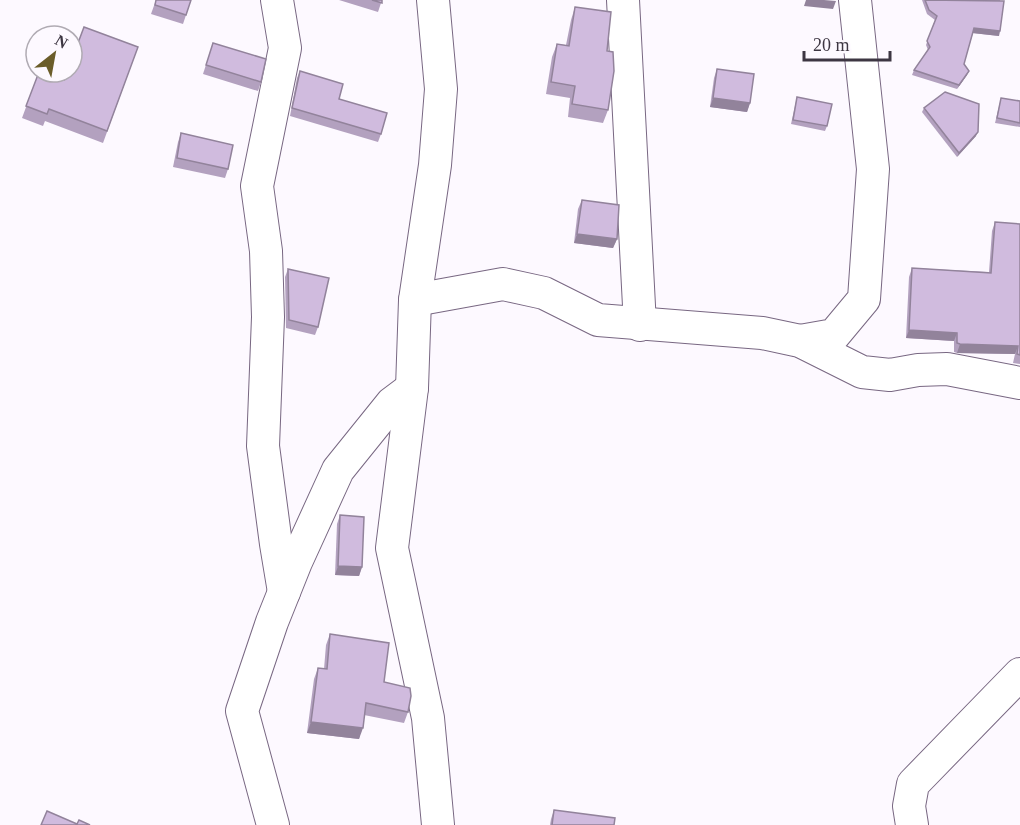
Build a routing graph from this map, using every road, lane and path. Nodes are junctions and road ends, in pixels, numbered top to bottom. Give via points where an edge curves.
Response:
1 (277, 0) edge
2 (433, 0) edge
3 (623, 0) edge
4 (855, 0) edge
5 (415, 300) junction
6 (640, 325) junction
7 (800, 341) junction
8 (1020, 383) edge
9 (412, 388) junction
10 (284, 592) junction
11 (1020, 674) edge
12 (437, 812) edge
13 (273, 825) edge
14 (463, 825) edge
15 (912, 825) edge

1 - 10 street via 285,48 257,186 266,251 268,317 263,446
2 - 5 street via 441,89 435,165
3 - 6 street
4 - 7 street via 873,168 864,299 834,335
5 - 6 street via 503,284 544,293 598,320
5 - 9 street
6 - 7 street via 762,333
7 - 8 street via 862,372 890,375 947,369
9 - 10 street via 392,403 339,470
9 - 12 street via 392,548 428,718
10 - 13 street via 242,711
11 - 15 street via 913,784 909,806
12 - 14 street

